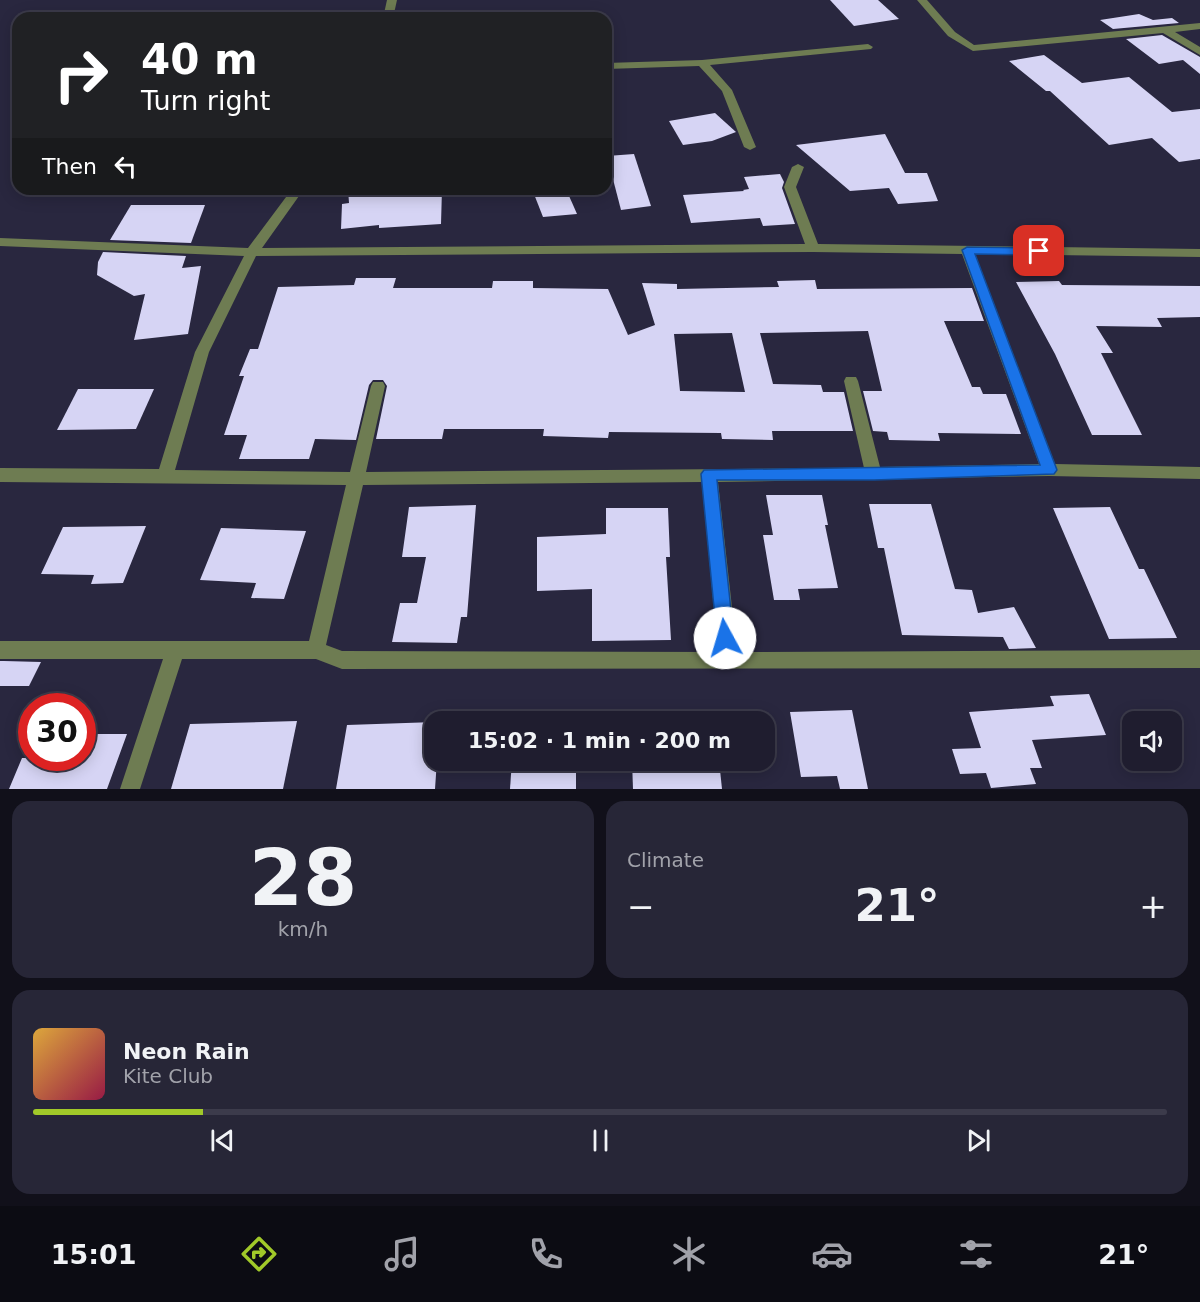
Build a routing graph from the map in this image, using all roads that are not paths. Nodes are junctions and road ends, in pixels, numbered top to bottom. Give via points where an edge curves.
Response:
1 (922, 0) edge
2 (1200, 26) edge
3 (1164, 30) junction
4 (868, 48) dead end
5 (1200, 52) edge
6 (702, 63) junction
7 (612, 66) edge
8 (750, 147) dead end
9 (798, 167) dead end
10 (294, 195) edge
11 (0, 242) edge
12 (813, 248) junction
13 (967, 250) junction
14 (252, 252) junction
15 (1200, 253) edge
16 (850, 381) dead end
17 (378, 386) dead end
18 (1049, 470) junction
19 (1200, 473) edge
20 (709, 474) junction
21 (874, 474) junction
22 (0, 475) edge
23 (165, 476) junction
24 (356, 478) junction
25 (0, 650) edge
26 (175, 650) junction
27 (316, 650) junction
28 (1200, 659) edge
29 (728, 662) junction
30 (130, 789) edge

1 - 3 street via 930,12 974,48
2 - 3 street
3 - 5 street
4 - 6 street
6 - 7 street
6 - 8 street via 727,90
9 - 12 street via 789,187
10 - 14 street
11 - 14 street
12 - 13 street
12 - 14 street
13 - 15 street
13 - 18 street
14 - 23 street via 202,352
16 - 21 street
17 - 24 street
18 - 19 street
18 - 21 street
20 - 21 street
20 - 24 street
20 - 29 street
22 - 23 street
23 - 24 street
24 - 27 street
25 - 26 street
26 - 27 street
26 - 30 street
27 - 29 street via 342,660
28 - 29 street

